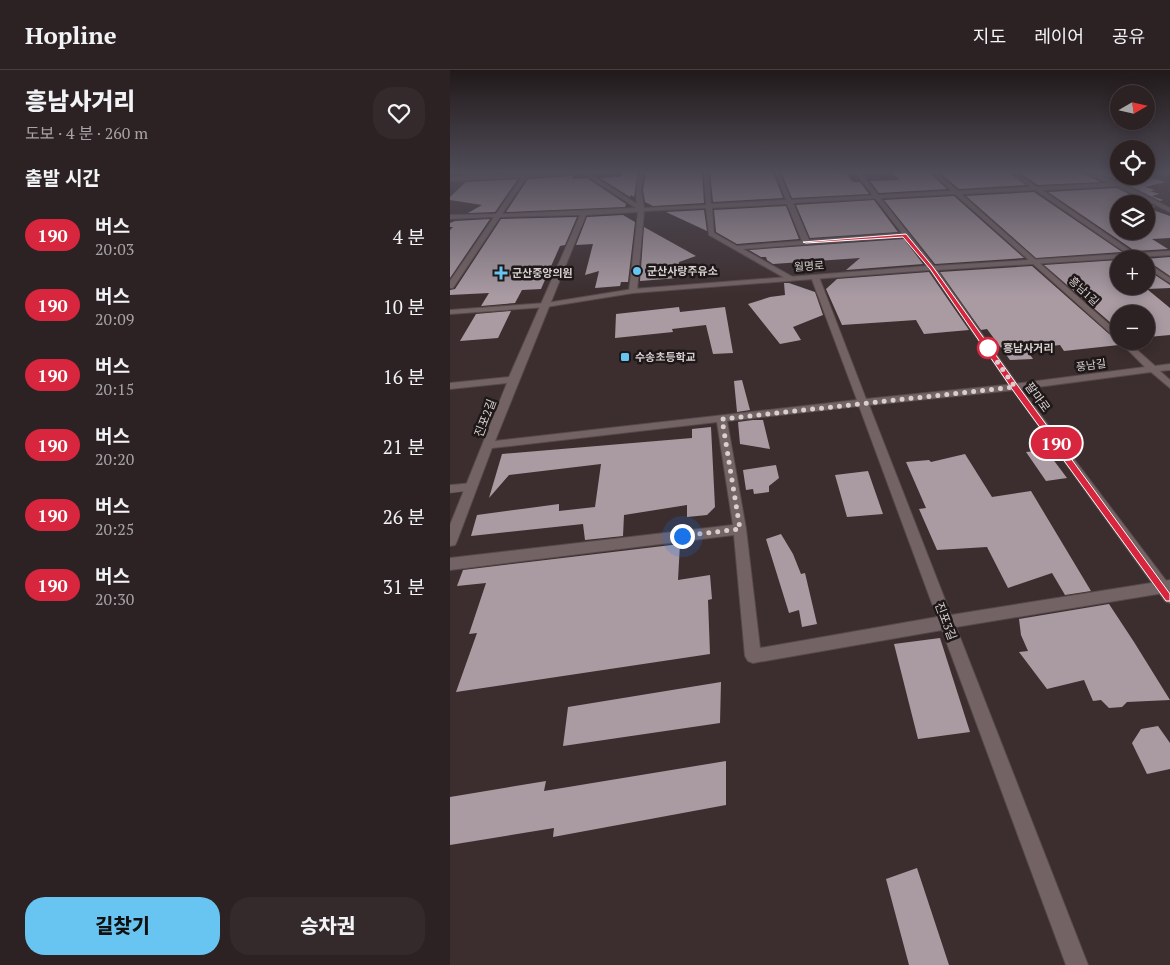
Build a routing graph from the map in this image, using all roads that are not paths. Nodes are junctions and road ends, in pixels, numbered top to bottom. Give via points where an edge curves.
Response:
1 (584, 213) edge
2 (499, 214) edge
3 (567, 214) edge
4 (641, 214) edge
5 (709, 214) edge
6 (795, 214) edge
7 (888, 214) edge
8 (980, 214) edge
9 (1073, 214) edge
10 (450, 217) edge
11 (497, 217) junction
12 (904, 235) junction
13 (806, 242) junction
14 (735, 248) junction
15 (1127, 250) edge
16 (1170, 253) edge
17 (1155, 255) edge
18 (1110, 258) edge
19 (1035, 261) junction
20 (932, 268) junction
21 (1155, 270) edge
22 (816, 277) junction
23 (790, 279) junction
24 (1170, 281) edge
25 (450, 286) edge
26 (633, 291) junction
27 (546, 305) junction
28 (450, 312) edge
29 (1110, 330) edge
30 (1132, 350) edge
31 (1170, 367) edge
32 (1152, 368) junction
33 (513, 380) junction
34 (1170, 385) edge
35 (450, 386) edge
36 (1015, 387) junction
37 (864, 402) junction
38 (722, 419) junction
39 (488, 445) junction
40 (471, 487) junction
41 (450, 489) edge
42 (740, 529) junction
43 (450, 541) edge
44 (450, 564) edge
45 (1167, 590) edge
46 (947, 622) junction
47 (1077, 965) edge

1 - 27 street, 진포2길
2 - 11 street
3 - 11 street
4 - 26 street
5 - 14 street via 710,234
6 - 13 street
7 - 12 street, 팔마로
8 - 19 street, 흥남1길
9 - 15 street
10 - 11 street
11 - 25 street
12 - 13 street
12 - 20 street, 팔마로
13 - 14 street
14 - 23 street
16 - 17 street, 월명로
18 - 19 street, 월명로
19 - 20 street, 월명로
19 - 29 street, 흥남1길
20 - 22 street, 월명로
20 - 36 street, 팔마로
21 - 24 street
22 - 23 street, 월명로
22 - 37 street, 진포3길
23 - 26 street, 월명로
26 - 27 street, 월명로
27 - 28 street, 월명로
27 - 33 street, 진포2길
30 - 32 street
31 - 32 street, 풍남길
32 - 34 street
32 - 36 street, 풍남길
33 - 35 street
33 - 39 street, 진포2길
36 - 37 street, 풍남길
36 - 45 street, 팔마로
37 - 38 street, 풍남길
37 - 46 street, 진포3길
38 - 39 street, 풍남길
38 - 42 street
39 - 40 street, 진포2길
40 - 41 lane
40 - 43 street, 진포2길
42 - 44 street
42 - 46 street via 752,656
45 - 46 street
46 - 47 street, 진포3길

